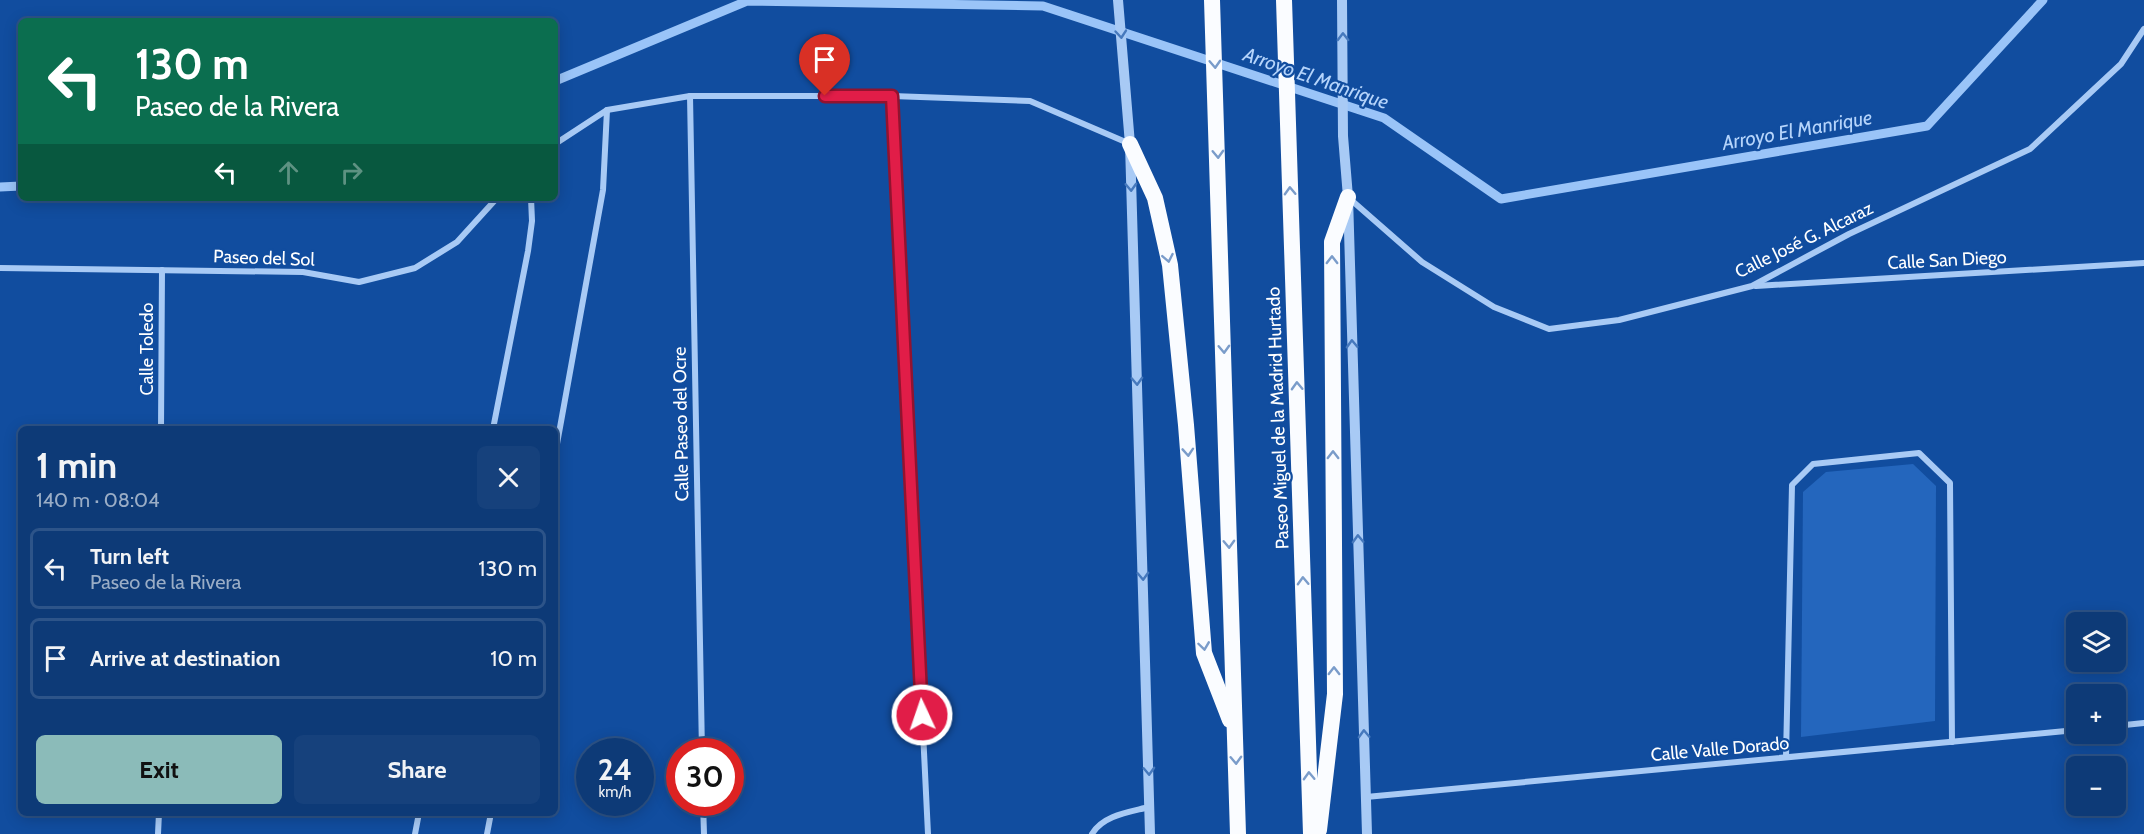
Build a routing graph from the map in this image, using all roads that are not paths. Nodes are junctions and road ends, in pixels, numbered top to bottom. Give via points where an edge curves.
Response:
1 (1212, 0) edge
2 (1284, 0) edge
3 (1342, 0) edge
4 (1118, 1) edge
5 (2144, 29) edge
6 (690, 96) junction
7 (892, 96) junction
8 (607, 110) junction
9 (558, 142) edge
10 (1130, 144) junction
11 (1348, 197) junction
12 (494, 201) edge
13 (531, 201) edge
14 (2144, 263) edge
15 (0, 268) edge
16 (162, 270) junction
17 (1752, 286) junction
18 (161, 426) edge
19 (494, 426) edge
20 (558, 438) edge
21 (2144, 723) edge
22 (2126, 725) edge
23 (2066, 731) edge
24 (1235, 735) junction
25 (702, 738) edge
26 (1952, 742) junction
27 (1786, 758) junction
28 (1366, 797) junction
29 (1150, 807) junction
30 (159, 816) edge
31 (418, 816) edge
32 (490, 816) edge
33 (704, 816) edge
34 (158, 834) edge
35 (415, 834) edge
36 (487, 834) edge
37 (704, 834) edge
38 (928, 834) edge
39 (1092, 834) edge
40 (1150, 834) edge
41 (1238, 834) edge
42 (1311, 834) edge
43 (1318, 834) edge
44 (1367, 834) edge

1 -> 24 highway
42 -> 2 highway, Paseo Miguel de la Madrid Hurtado
11 -> 3 street via 1343,136
4 -> 10 street
5 - 17 street, Calle José G. Alcaraz via 2121,64 2030,149 1849,234
6 - 7 street
6 - 8 street
6 - 25 street, Calle Paseo del Ocre
7 - 10 street via 1030,101
7 - 38 street
8 - 9 street
8 - 20 street via 603,190
10 -> 24 highway via 1155,198 1170,266 1204,653
10 -> 29 street
11 - 17 street, Calle José G. Alcaraz via 1422,262 1494,307 1549,329 1619,320
28 -> 11 street
43 -> 11 highway via 1335,694 1332,242
12 - 16 street, Paseo del Sol via 457,242 415,268 359,282 303,272
13 - 19 street via 528,251
14 - 17 street, Calle San Diego
15 - 16 street, Paseo del Sol
16 - 18 street, Calle Toledo
21 - 22 street
23 - 26 street, Calle Valle Dorado
24 -> 41 highway
26 - 27 street, Calle Valle Dorado
26 - 27 street via 1950,483 1919,453 1813,464 1792,485
27 - 28 street, Calle Valle Dorado
28 - 44 street
29 - 39 street via 1115,815
29 - 40 street
30 - 34 street
31 - 35 street
32 - 36 street
33 - 37 street

